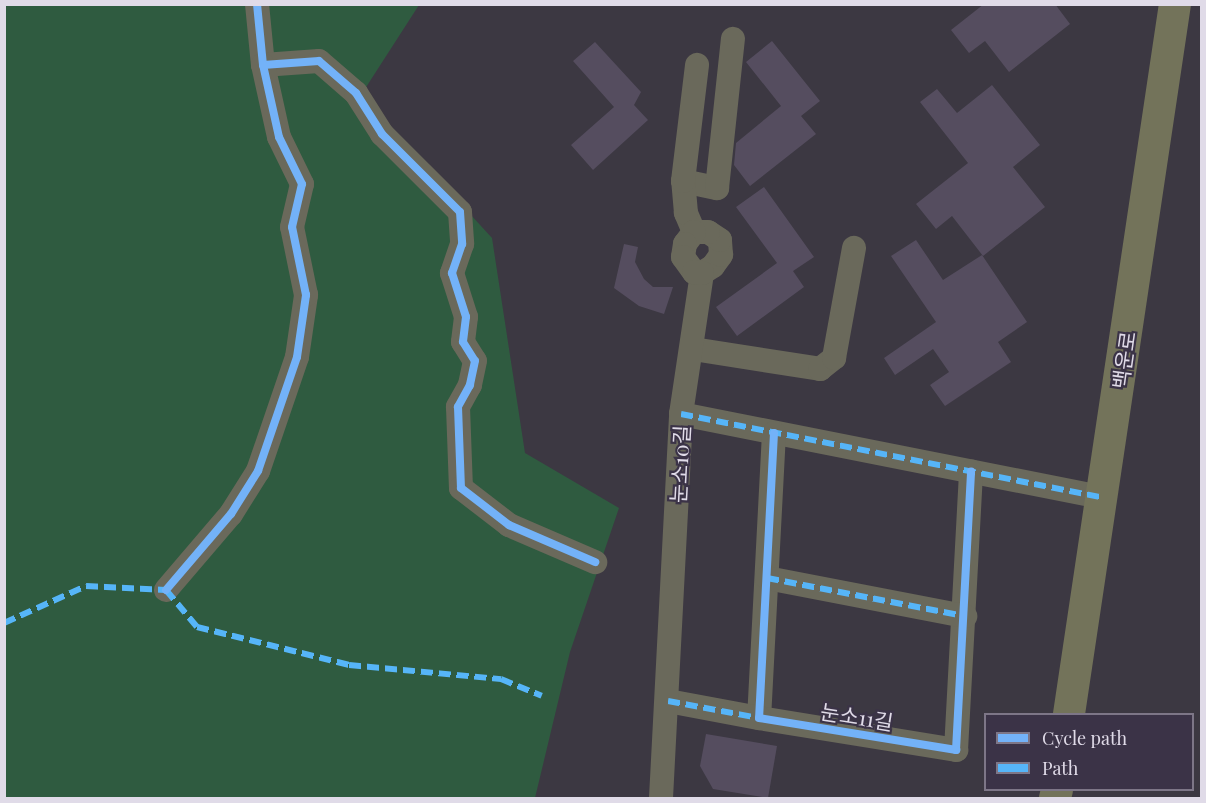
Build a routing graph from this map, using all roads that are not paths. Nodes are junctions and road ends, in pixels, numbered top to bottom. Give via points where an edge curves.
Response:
1 (257, 4) edge
2 (1175, 4) edge
3 (733, 39) dead end
4 (263, 64) junction
5 (697, 65) dead end
6 (683, 181) junction
7 (854, 248) dead end
8 (693, 349) junction
9 (681, 414) junction
10 (774, 433) junction
11 (971, 471) junction
12 (1102, 496) junction
13 (595, 562) dead end
14 (767, 578) junction
15 (166, 590) dead end
16 (965, 616) junction
17 (668, 701) junction
18 (1069, 713) edge
19 (759, 718) junction
20 (661, 798) edge

1 - 4 street
2 - 12 main road, 백운로
3 - 6 street via 717,188
4 - 13 street via 319,61 356,93 382,134 460,212 462,244 452,273 466,317 463,342 475,361 470,385 458,407 461,488 508,525
4 - 15 street via 279,136 302,184 292,227 306,295 297,357 258,471 231,514
5 - 6 street
6 - 8 street via 686,213 694,232 708,232 720,240 721,255 702,273
7 - 8 street via 834,358 820,369
8 - 9 street
9 - 10 street, 눈소10길
9 - 17 street, 눈소10길
10 - 11 street, 눈소10길
10 - 14 street
11 - 12 street, 눈소10길
11 - 16 street, 눈소11길
12 - 18 main road, 백운로
14 - 16 street
14 - 19 street
16 - 19 street, 눈소11길 via 956,750
17 - 19 street
17 - 20 street, 눈소10길

